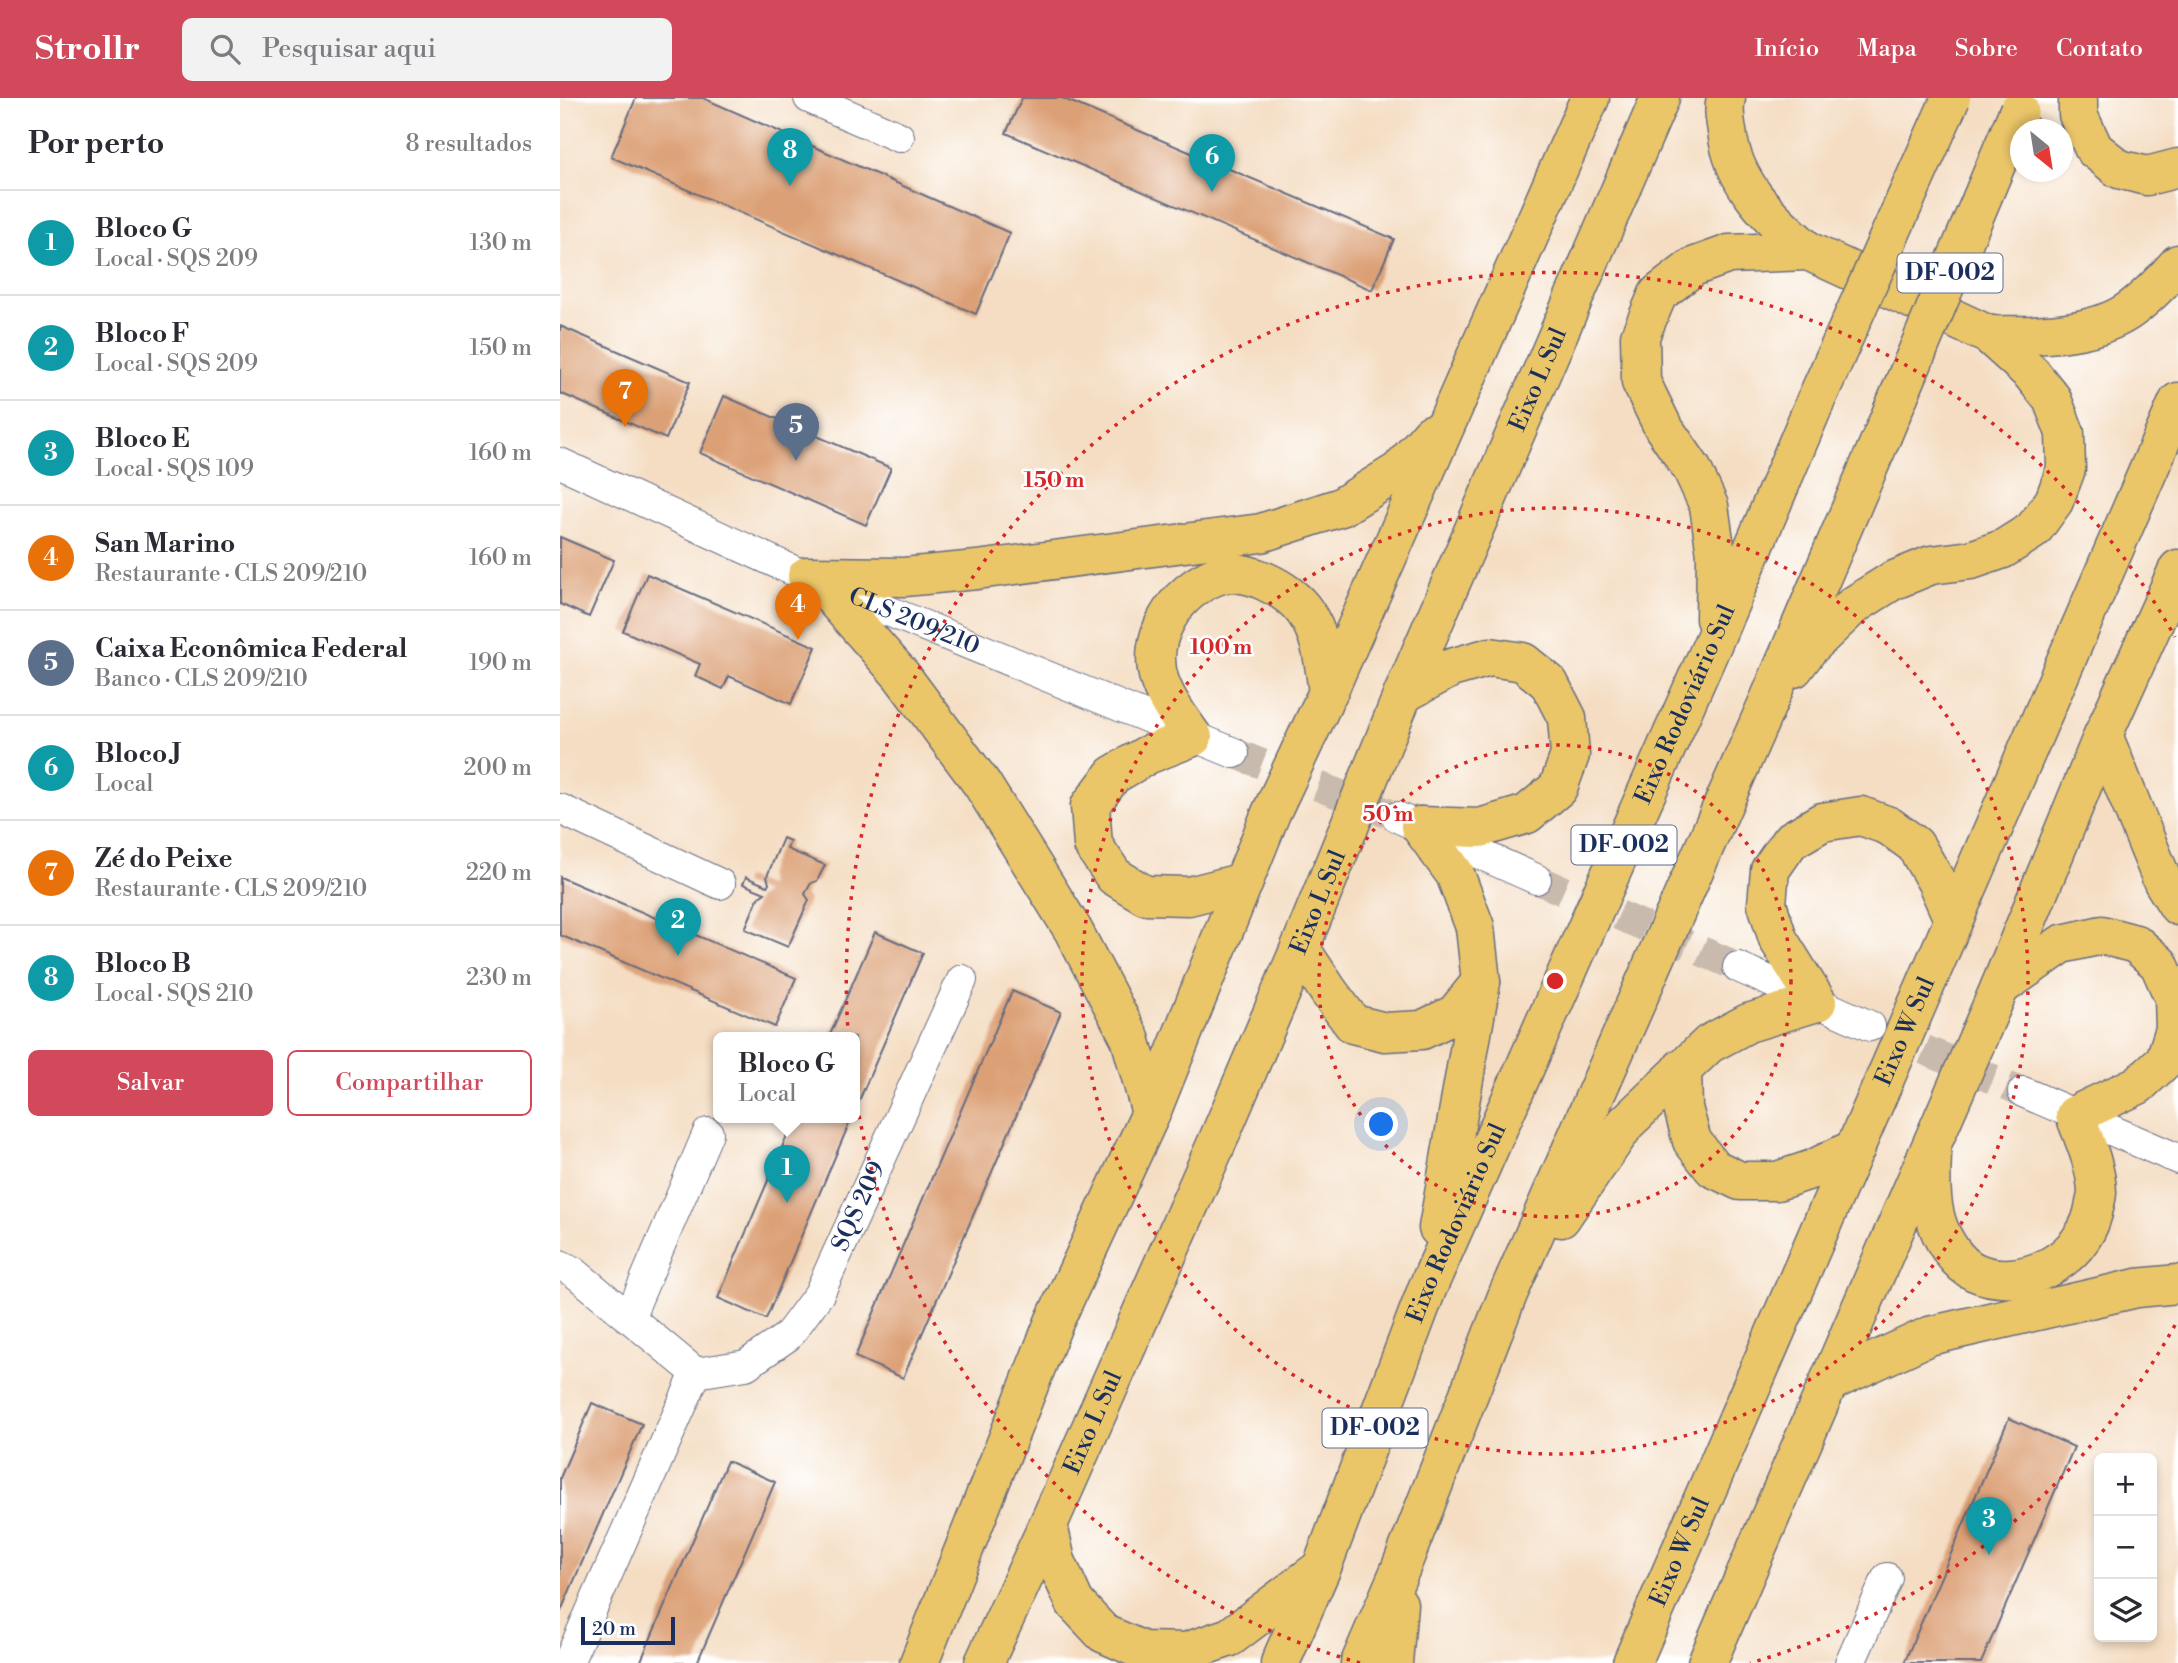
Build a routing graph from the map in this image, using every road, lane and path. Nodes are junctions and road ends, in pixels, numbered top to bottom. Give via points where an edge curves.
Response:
1 (809, 98) edge
2 (1590, 98) edge
3 (1660, 98) edge
4 (1726, 98) edge
5 (1951, 98) edge
6 (2078, 98) edge
7 (2021, 104) edge
8 (899, 137) dead end
9 (2178, 168) edge
10 (1808, 251) junction
11 (2178, 264) edge
12 (1989, 335) junction
13 (2178, 402) edge
14 (1457, 403) junction
15 (560, 463) edge
16 (2178, 569) edge
17 (814, 579) junction
18 (1715, 638) junction
19 (1328, 692) junction
20 (1403, 694) junction
21 (1769, 700) junction
22 (2103, 735) junction
23 (1193, 737) junction
24 (1234, 753) tunnel mouth
25 (560, 809) edge
26 (1408, 821) junction
27 (1536, 879) tunnel mouth
28 (1244, 882) junction
29 (720, 884) dead end
30 (2178, 906) edge
31 (1953, 919) junction
32 (1300, 948) junction
33 (1738, 967) tunnel mouth
34 (962, 980) dead end
35 (1481, 982) junction
36 (2000, 987) junction
37 (1816, 1002) junction
38 (1870, 1026) tunnel mouth
39 (1682, 1068) junction
40 (2023, 1092) tunnel mouth
41 (1151, 1113) junction
42 (2075, 1115) junction
43 (708, 1133) dead end
44 (1932, 1141) junction
45 (1856, 1149) junction
46 (2178, 1159) edge
47 (560, 1265) edge
48 (2178, 1284) edge
49 (1427, 1289) junction
50 (1508, 1294) junction
51 (629, 1318) junction
52 (696, 1373) junction
53 (1830, 1382) junction
54 (1048, 1525) junction
55 (1322, 1567) junction
56 (1401, 1570) junction
57 (1887, 1578) dead end
58 (568, 1663) edge
59 (919, 1663) edge
60 (984, 1663) edge
61 (1280, 1663) edge
62 (1360, 1663) edge
63 (1393, 1663) edge
64 (1632, 1663) edge
65 (1707, 1663) edge
66 (1850, 1663) edge

1 - 8 street
2 - 14 main road
3 - 20 main road, Eixo L Sul
4 - 10 main road via 1729,150 1747,189 1772,220
5 - 18 main road, Eixo Rodoviário Sul / DF-002, bridge
6 - 9 main road via 2078,115 2095,149 2119,169 2147,176
7 - 21 main road, DF-002, bridge
10 - 12 main road
10 - 18 main road via 1729,254 1693,267 1658,295 1640,336 1641,382 1709,506 1716,554
11 - 12 main road via 2125,313 2090,327 2051,334
12 - 21 main road via 2052,399 2065,433 2066,469 2054,501 2033,530 2003,548 1971,560 1931,565 1892,581 1854,605 1810,648
13 - 31 main road, Eixo W Sul
14 - 17 main road via 1399,471 1341,507 1261,533 904,578
14 - 19 main road
15 - 17 street, CLS 209/210
16 - 22 main road
17 - 23 street, CLS 209/210
17 - 41 main road via 901,675 989,796 1073,930 1130,1038
18 - 49 main road, Eixo Rodoviário Sul / DF-002
19 - 23 main road via 1321,643 1304,610 1280,588 1251,575 1219,574 1186,592 1168,614 1156,648 1160,681
19 - 28 main road
20 - 26 main road via 1451,667 1490,657 1523,663 1549,683 1567,718 1570,755 1558,788 1527,814 1480,828
20 - 32 main road, Eixo L Sul
21 - 50 main road, DF-002
22 - 30 main road via 2152,858
22 - 36 main road
23 - 24 street, CLS 209/210
23 - 28 main road via 1113,775 1090,806 1093,845 1114,876 1145,895 1189,896
25 - 29 street
26 - 27 street
26 - 35 main road via 1455,874 1475,927
28 - 41 main road
31 - 37 main road via 1915,845 1889,826 1861,816 1822,822 1790,841 1770,870 1767,904 1778,939
31 - 45 main road, Eixo W Sul
32 - 35 main road via 1353,1024 1385,1032 1422,1030 1455,1014
32 - 54 main road, Eixo L Sul
33 - 37 street
34 - 52 street, SQS 209 via 819,1294 788,1336 746,1365
35 - 49 main road
36 - 42 main road via 2062,944 2102,935 2136,944 2159,964 2174,998 2175,1029 2165,1060 2138,1085
36 - 44 main road
37 - 38 street
37 - 39 main road via 1748,1023 1709,1044
39 - 45 main road via 1682,1108 1692,1141 1713,1168 1740,1181 1777,1181
39 - 50 main road via 1626,1123
40 - 42 street
41 - 59 main road via 1054,1322
42 - 44 main road via 2091,1159 2097,1194 2090,1226 2068,1255 2036,1274 2001,1280 1973,1271 1950,1250 1937,1223 1931,1192
42 - 46 street
43 - 51 street
44 - 53 main road
45 - 64 main road, Eixo W Sul
47 - 51 street
48 - 53 main road via 2137,1288 1929,1336
49 - 55 main road, Eixo Rodoviário Sul / DF-002
50 - 56 main road, DF-002
51 - 52 street
52 - 58 street
53 - 65 main road
54 - 55 main road via 1056,1561 1075,1603 1103,1633 1143,1651 1186,1652 1230,1637
54 - 60 main road, Eixo L Sul
55 - 61 main road, Eixo Rodoviário Sul / DF-002
56 - 62 main road, DF-002
56 - 63 main road
57 - 66 street

